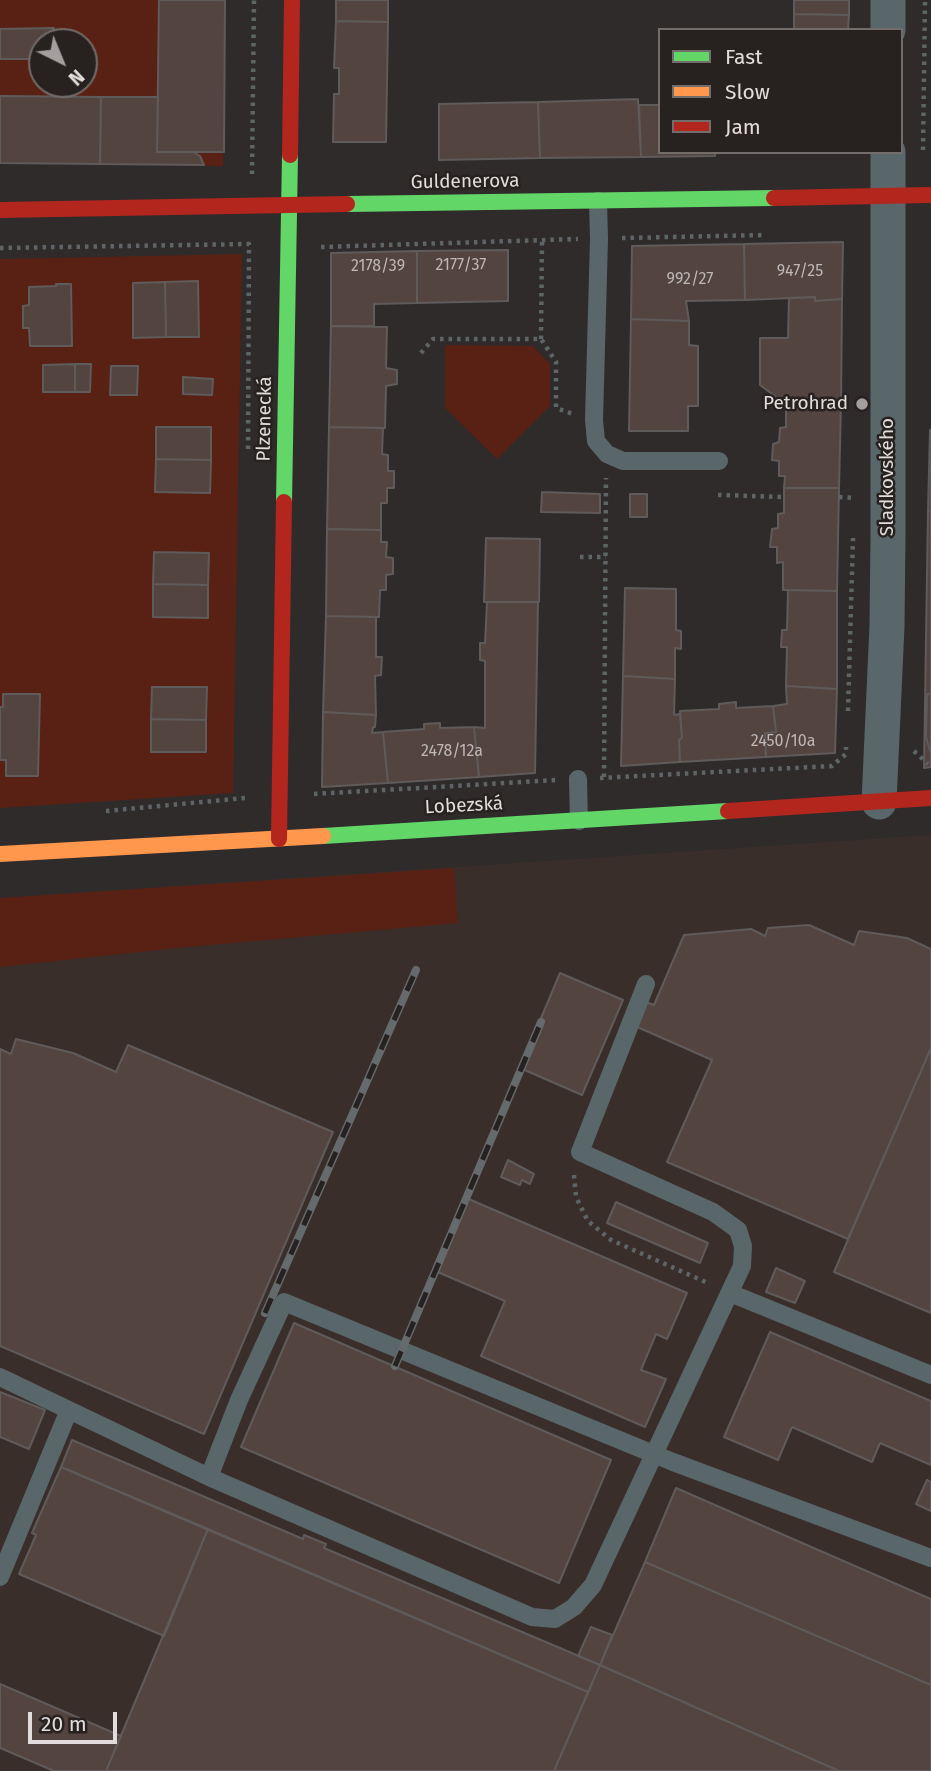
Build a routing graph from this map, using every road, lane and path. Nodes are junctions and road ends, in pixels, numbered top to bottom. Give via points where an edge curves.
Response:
1 (254, 0) edge
2 (292, 0) edge
3 (888, 0) edge
4 (888, 28) edge
5 (888, 154) edge
6 (251, 174) dead end
7 (888, 195) junction
8 (931, 195) edge
9 (598, 201) junction
10 (289, 205) junction
11 (0, 210) edge
12 (542, 240) dead end
13 (0, 248) edge
14 (541, 339) junction
15 (421, 353) dead end
16 (594, 421) junction
17 (248, 452) dead end
18 (607, 454) junction
19 (719, 461) dead end
20 (718, 495) dead end
21 (784, 497) dead end
22 (839, 497) dead end
23 (854, 498) dead end
24 (580, 557) dead end
25 (606, 557) junction
26 (881, 741) junction
27 (604, 778) junction
28 (578, 779) junction
29 (245, 786) dead end
30 (311, 794) dead end
31 (931, 797) edge
32 (879, 802) junction
33 (95, 812) dead end
34 (579, 821) junction
35 (279, 839) junction
36 (0, 854) edge
37 (646, 984) dead end
38 (580, 1152) junction
39 (730, 1293) junction
40 (931, 1375) edge
41 (0, 1377) edge
42 (69, 1410) junction
43 (656, 1454) junction
44 (209, 1477) junction
45 (931, 1558) edge
46 (0, 1577) edge

1 - 6 path
2 - 10 street, Plzenecká
3 - 4 street
5 - 7 street, Sladkovského
7 - 8 street, Guldenerova
7 - 9 street, Guldenerova
7 - 26 street, Sladkovského via 888,535
9 - 10 street, Guldenerova
9 - 16 lane
10 - 11 street, Guldenerova
10 - 35 street, Plzenecká
12 - 14 path
13 - 17 path via 249,244
14 - 15 path via 433,339
14 - 16 path via 556,362 556,408
16 - 18 lane via 596,441
18 - 19 lane via 623,461
18 - 25 path
20 - 21 path
22 - 23 path
24 - 25 path
25 - 27 path
26 - 27 path via 847,740 846,754 832,766
26 - 32 street, Sladkovského
27 - 28 path
28 - 30 path
28 - 34 lane
29 - 33 path via 245,800
31 - 32 street, Lobezská
32 - 34 street, Lobezská
34 - 35 street, Lobezská
35 - 36 street, Lobezská
37 - 38 lane
38 - 39 path via 574,1174 576,1197 588,1221 611,1240
38 - 39 lane via 713,1212 738,1230 742,1266
39 - 40 lane
39 - 43 lane
41 - 42 lane
42 - 44 lane
42 - 46 lane
43 - 44 lane via 593,1586 555,1619 532,1617
43 - 44 lane via 284,1302
43 - 45 lane

